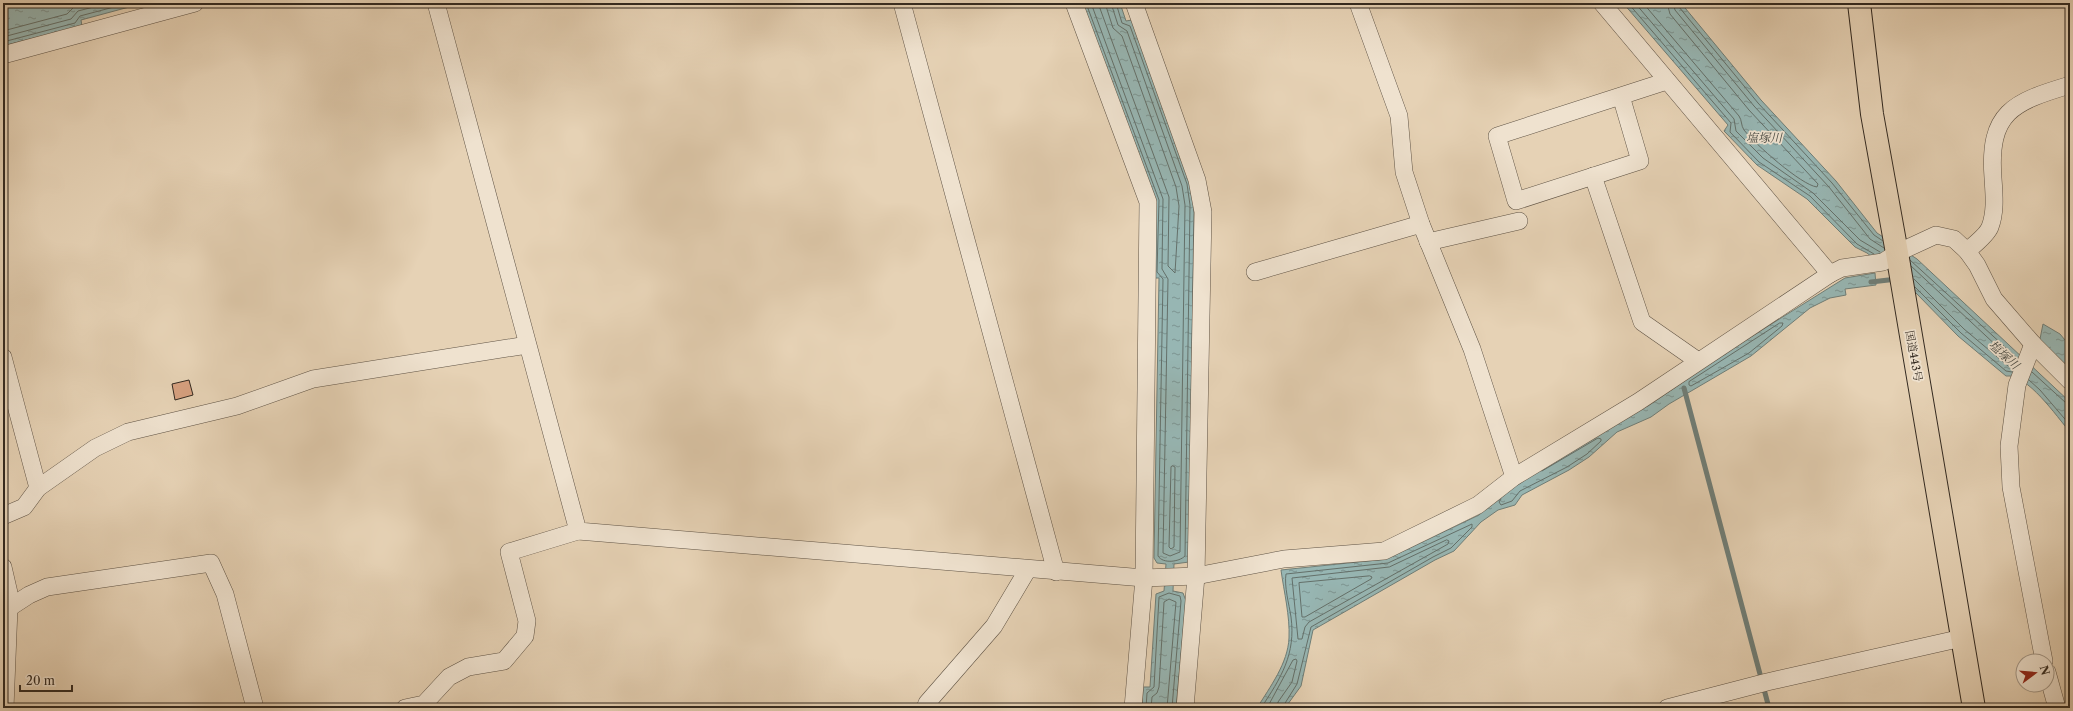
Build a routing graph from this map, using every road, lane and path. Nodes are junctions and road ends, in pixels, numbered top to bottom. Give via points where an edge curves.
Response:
1 (195, 3) edge
2 (436, 3) edge
3 (902, 3) edge
4 (1074, 3) edge
5 (1134, 3) edge
6 (1358, 3) edge
7 (1602, 3) edge
8 (1859, 3) edge
9 (3, 55) edge
10 (1667, 81) junction
11 (2070, 85) edge
12 (1621, 96) junction
13 (1593, 176) junction
14 (1519, 221) dead end
15 (1421, 224) junction
16 (1428, 242) junction
17 (1967, 251) junction
18 (1897, 252) junction
19 (1836, 271) junction
20 (1256, 272) dead end
21 (527, 345) junction
22 (2031, 347) junction
23 (3, 358) edge
24 (1698, 362) junction
25 (2070, 381) edge
26 (1514, 477) junction
27 (38, 488) junction
28 (3, 516) edge
29 (578, 531) junction
30 (3, 567) edge
31 (1028, 569) junction
32 (1056, 572) junction
33 (1196, 576) junction
34 (1144, 578) junction
35 (7, 617) edge
36 (1962, 638) junction
37 (2042, 653) edge
38 (2053, 693) edge
39 (254, 704) dead end
40 (5, 708) edge
41 (405, 708) edge
42 (925, 708) edge
43 (1133, 708) edge
44 (1185, 708) edge
45 (1667, 708) edge
46 (1974, 708) edge
47 (2057, 708) edge

1 - 9 street
2 - 21 street
3 - 32 street
4 - 34 street via 1148,202
5 - 33 street via 1197,180 1203,212
6 - 15 street via 1399,116 1404,172
7 - 10 street
8 - 18 highway, 国道443号 via 1872,114
10 - 12 street
10 - 19 street
11 - 17 street via 2034,96 2015,106 2002,119 1993,139 1995,207 1990,228
12 - 13 street via 1640,161
12 - 13 street via 1497,136 1516,201
13 - 24 street via 1642,322
14 - 16 street
15 - 16 street
15 - 20 street
16 - 26 street via 1472,349
17 - 18 street via 1954,239 1936,235
17 - 22 street via 1994,299
18 - 19 street via 1883,262
18 - 36 highway, 国道443号
19 - 24 street
21 - 27 street via 313,379 237,406 128,432 95,448
21 - 29 street
22 - 25 street
22 - 37 street via 2016,385 2009,446 2011,487
23 - 27 street
24 - 26 street via 1638,402
26 - 33 street via 1478,505 1384,551 1284,558
27 - 28 street via 24,508
29 - 31 street
29 - 41 street via 509,552 527,621 525,636 515,650 504,660 468,667 449,677 424,704
30 - 35 street via 9,593
31 - 32 street
31 - 42 street via 994,626
32 - 34 street
33 - 34 street
33 - 44 street
34 - 43 street
35 - 39 street via 29,596 47,587 210,563 225,594
35 - 40 street
36 - 45 street via 1767,682
36 - 46 highway, 国道443号
38 - 47 street

